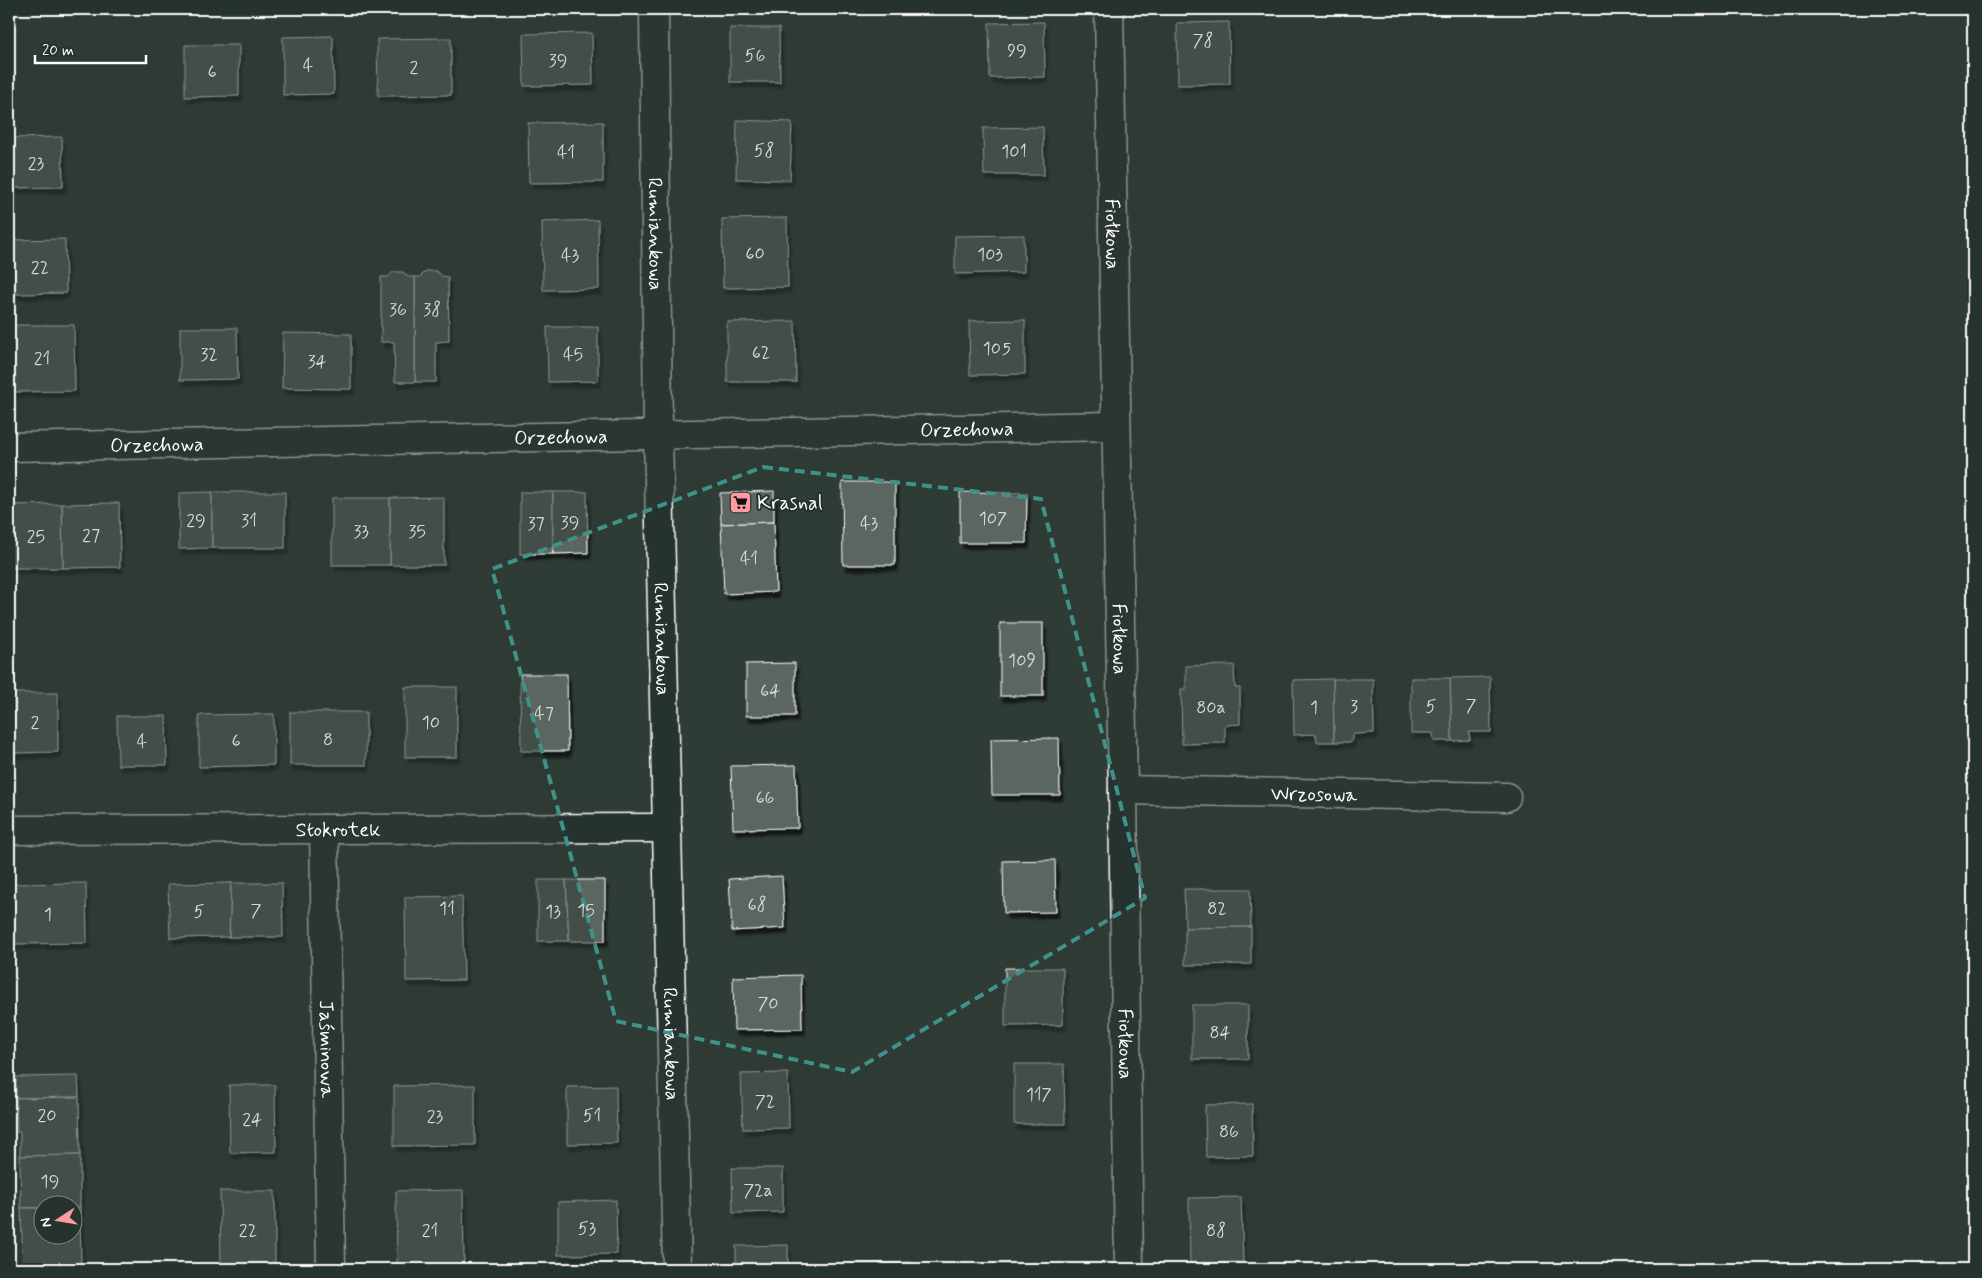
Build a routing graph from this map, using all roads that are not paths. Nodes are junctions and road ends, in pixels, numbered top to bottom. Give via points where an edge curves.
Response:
1 (654, 9) edge
2 (1109, 9) edge
3 (1115, 426) junction
4 (658, 435) junction
5 (9, 447) edge
6 (1123, 790) junction
7 (1506, 797) dead end
8 (667, 828) junction
9 (324, 829) junction
10 (9, 830) edge
11 (331, 1269) edge
12 (677, 1269) edge
13 (1129, 1269) edge

1 - 4 street, Rumiankowa
2 - 3 street, Fiołkowa
3 - 4 street, Orzechowa
3 - 6 street, Fiołkowa
4 - 5 street, Orzechowa
4 - 8 street, Rumiankowa
6 - 7 street, Wrzosowa
6 - 13 street, Fiołkowa
8 - 9 street, Stokrotek
8 - 12 street, Rumiankowa
9 - 10 street, Stokrotek
9 - 11 street, Jaśminowa

